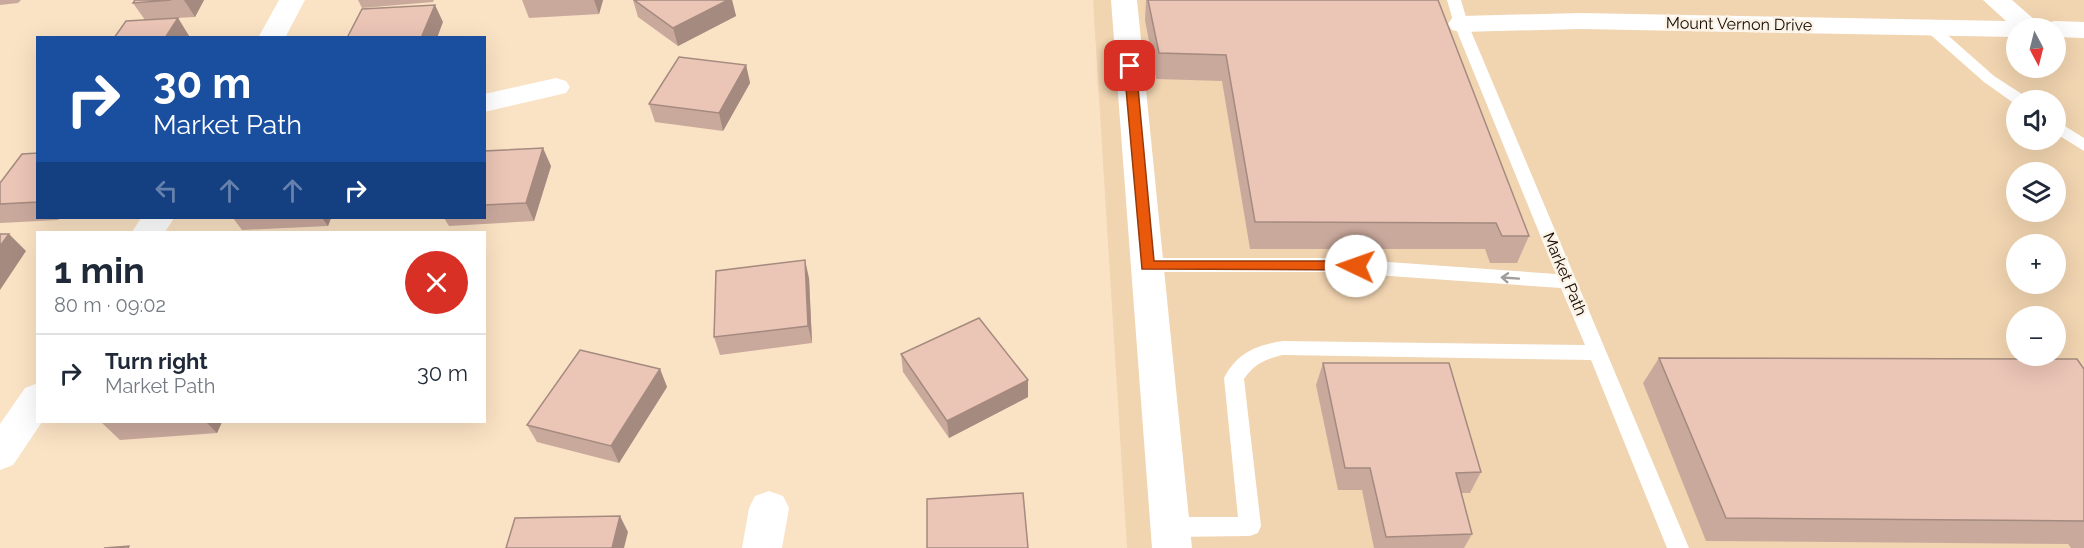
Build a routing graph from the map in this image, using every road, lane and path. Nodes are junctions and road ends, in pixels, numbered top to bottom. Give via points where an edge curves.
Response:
1 (292, 0) edge
2 (1124, 0) edge
3 (1996, 0) edge
4 (1458, 12) edge
5 (2018, 18) edge
6 (1930, 27) junction
7 (2006, 29) edge
8 (2066, 29) edge
9 (2084, 30) edge
10 (272, 36) edge
11 (556, 87) dead end
12 (2006, 91) edge
13 (486, 103) edge
14 (2066, 132) edge
15 (2082, 142) edge
16 (1147, 266) junction
17 (1568, 282) junction
18 (1598, 353) junction
19 (36, 401) edge
20 (0, 454) edge
21 (769, 508) dead end
22 (1171, 537) edge
23 (762, 548) edge
24 (1678, 548) edge

1 - 10 street
2 - 16 street
3 - 5 street
4 - 6 street, Mount Vernon Drive via 1580,21
4 - 17 lane, Market Path
6 - 7 street, Mount Vernon Drive
6 - 12 lane
8 - 9 street
11 - 13 street
14 - 15 lane
17 -> 16 lane via 1332,265
16 - 22 street
17 - 18 lane, Market Path
18 - 22 lane via 1283,348 1261,351 1243,364 1234,378 1250,526
18 - 24 lane, Market Path
19 - 20 street
21 - 23 street

